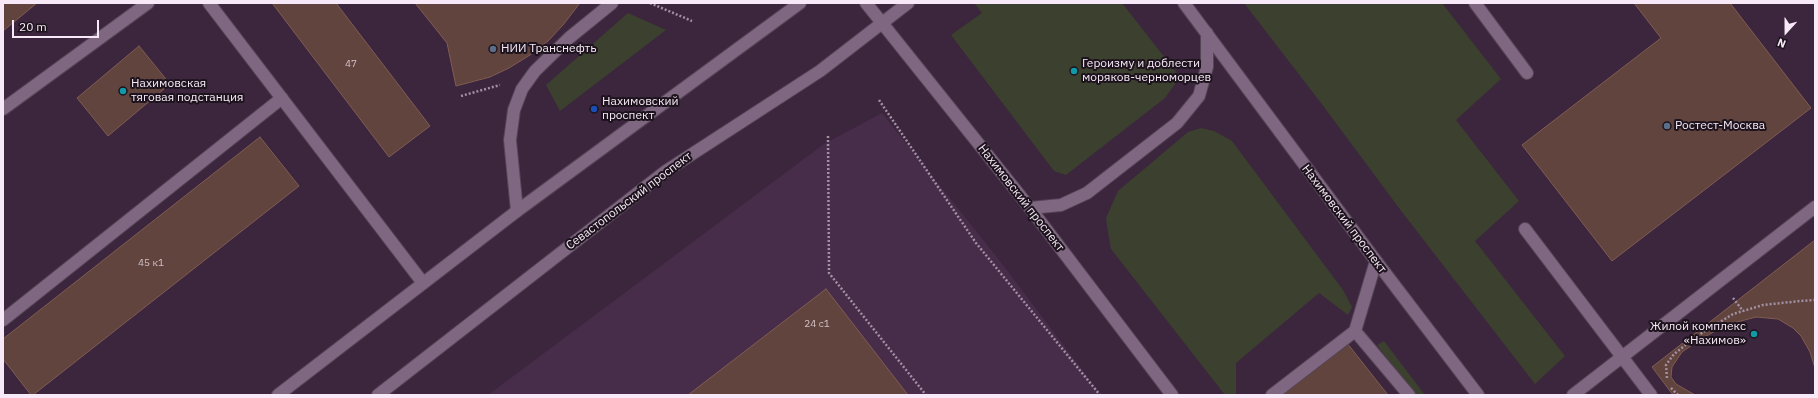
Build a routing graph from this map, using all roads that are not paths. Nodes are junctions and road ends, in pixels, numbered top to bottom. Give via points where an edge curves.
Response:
1 (148, 3) edge
2 (209, 3) edge
3 (612, 3) edge
4 (800, 3) edge
5 (866, 3) edge
6 (908, 3) edge
7 (1184, 3) edge
8 (1475, 3) edge
9 (882, 24) junction
10 (1207, 33) junction
11 (1527, 72) dead end
12 (282, 98) junction
13 (3, 109) edge
14 (1815, 207) edge
15 (1030, 208) junction
16 (518, 211) junction
17 (1525, 229) dead end
18 (1376, 261) junction
19 (423, 283) junction
20 (3, 320) edge
21 (1355, 331) junction
22 (1622, 357) junction
23 (278, 395) edge
24 (378, 395) edge
25 (1172, 395) edge
26 (1272, 395) edge
27 (1409, 395) edge
28 (1478, 395) edge
29 (1573, 395) edge
30 (1651, 395) edge

1 - 13 main road
2 - 12 main road
3 - 16 main road via 569,38 535,71 522,89 514,110 510,140
4 - 16 main road
5 - 9 main road, Нахимовский проспект
6 - 9 main road, Севастопольский проспект
7 - 10 main road, Нахимовский проспект
8 - 11 main road
9 - 15 main road, Нахимовский проспект
9 - 24 main road, Севастопольский проспект via 820,71 666,171
10 - 15 main road via 1207,67 1199,96 1177,123 1087,193 1060,205
10 - 18 main road, Нахимовский проспект
12 - 19 main road
12 - 20 main road
14 - 22 main road
15 - 25 main road, Нахимовский проспект
16 - 19 main road
17 - 22 main road
18 - 21 main road
18 - 28 main road, Нахимовский проспект
19 - 23 main road
21 - 26 main road
21 - 27 main road
22 - 29 main road
22 - 30 main road

